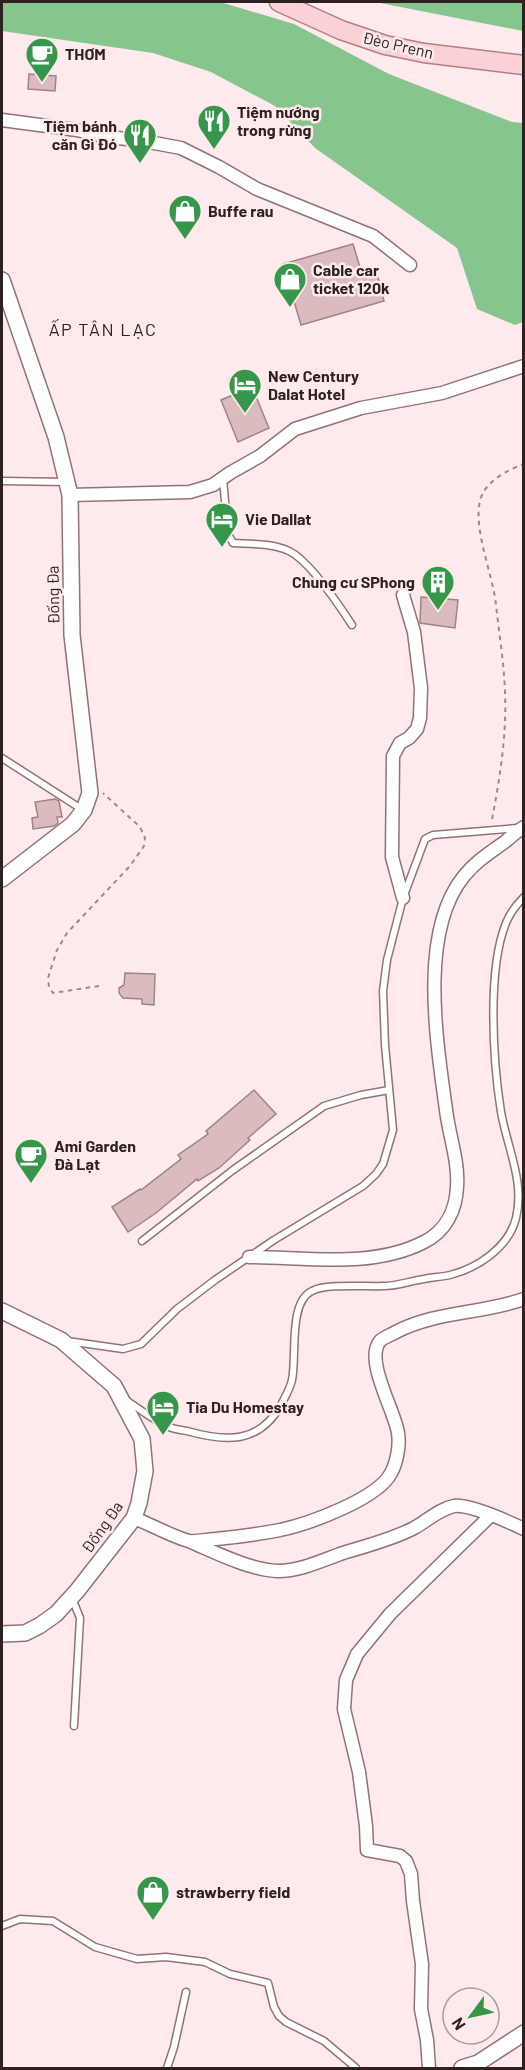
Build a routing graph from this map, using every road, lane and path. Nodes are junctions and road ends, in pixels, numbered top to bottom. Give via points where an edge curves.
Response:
1 (279, 2) edge
2 (524, 65) edge
3 (2, 120) edge
4 (410, 265) dead end
5 (2, 280) edge
6 (524, 366) edge
7 (524, 464) edge
8 (223, 479) junction
9 (2, 481) edge
10 (68, 489) junction
11 (403, 595) dead end
12 (352, 625) dead end
13 (2, 758) edge
14 (90, 787) junction
15 (84, 810) junction
16 (523, 827) edge
17 (490, 830) junction
18 (2, 879) edge
19 (524, 897) edge
20 (403, 898) junction
21 (99, 986) dead end
22 (389, 1090) junction
23 (142, 1241) dead end
24 (249, 1257) junction
25 (524, 1299) edge
26 (2, 1311) edge
27 (61, 1340) junction
28 (119, 1396) junction
29 (491, 1515) junction
30 (134, 1518) junction
31 (524, 1529) edge
32 (190, 1541) junction
33 (72, 1597) junction
34 (2, 1634) edge
35 (74, 1726) dead end
36 (2, 1926) edge
37 (186, 1992) dead end
38 (524, 2033) edge
39 (167, 2068) edge
40 (356, 2068) edge
41 (429, 2068) edge
42 (462, 2068) edge

1 - 2 main road, Đèo Prenn via 385,45
3 - 4 street via 181,148 257,189 373,236
5 - 10 street, Đống Đa via 56,437
6 - 8 street via 442,393 361,408 295,429
7 - 17 path via 493,481 480,500 479,519 495,602 505,692 503,746
8 - 10 street via 190,492
8 - 12 lane via 228,534 233,543 290,551 333,595
9 - 10 lane
10 - 14 street, Đống Đa via 72,635
11 - 20 street via 414,632 421,688 417,729 400,743 393,756 392,857
13 - 15 lane
14 - 15 street, Đống Đa
14 - 21 path via 107,794 140,827 145,838 130,866 68,933 50,967 49,987 53,993
15 - 18 street
16 - 17 lane
16 - 24 street via 481,857 463,876 452,893 437,945 434,1004 458,1186 449,1221 426,1242 389,1255 319,1260
17 - 20 lane via 425,839
19 - 28 lane via 506,923 495,966 498,1084 518,1199 513,1228 504,1242 472,1267 450,1275 388,1286 328,1287 306,1294 300,1302 288,1390 271,1420 253,1434 222,1438 169,1427
20 - 22 lane via 387,960 384,991
22 - 23 lane via 324,1106
22 - 24 lane via 393,1130 376,1174
24 - 27 lane via 177,1309 141,1344 123,1348
25 - 32 street via 433,1318 380,1341 377,1364 395,1420 398,1445 391,1474 368,1496 281,1530
26 - 27 street, Đống Đa
27 - 28 street, Đống Đa via 114,1386
28 - 30 street, Đống Đa via 142,1439 145,1471
29 - 31 street
29 - 32 street via 453,1506 376,1543 290,1570 247,1564
29 - 41 street via 365,1643 344,1689 344,1709 363,1798 367,1850 400,1856 411,1874
30 - 32 street
30 - 33 street, Đống Đa
33 - 34 street, Đống Đa via 39,1626 25,1633
33 - 35 lane via 80,1618
36 - 40 lane via 20,1919 53,1921 96,1947 137,1959 166,1957 206,1962 230,1974 268,1983 279,2016 324,2041
37 - 39 lane
38 - 42 street via 478,2063

